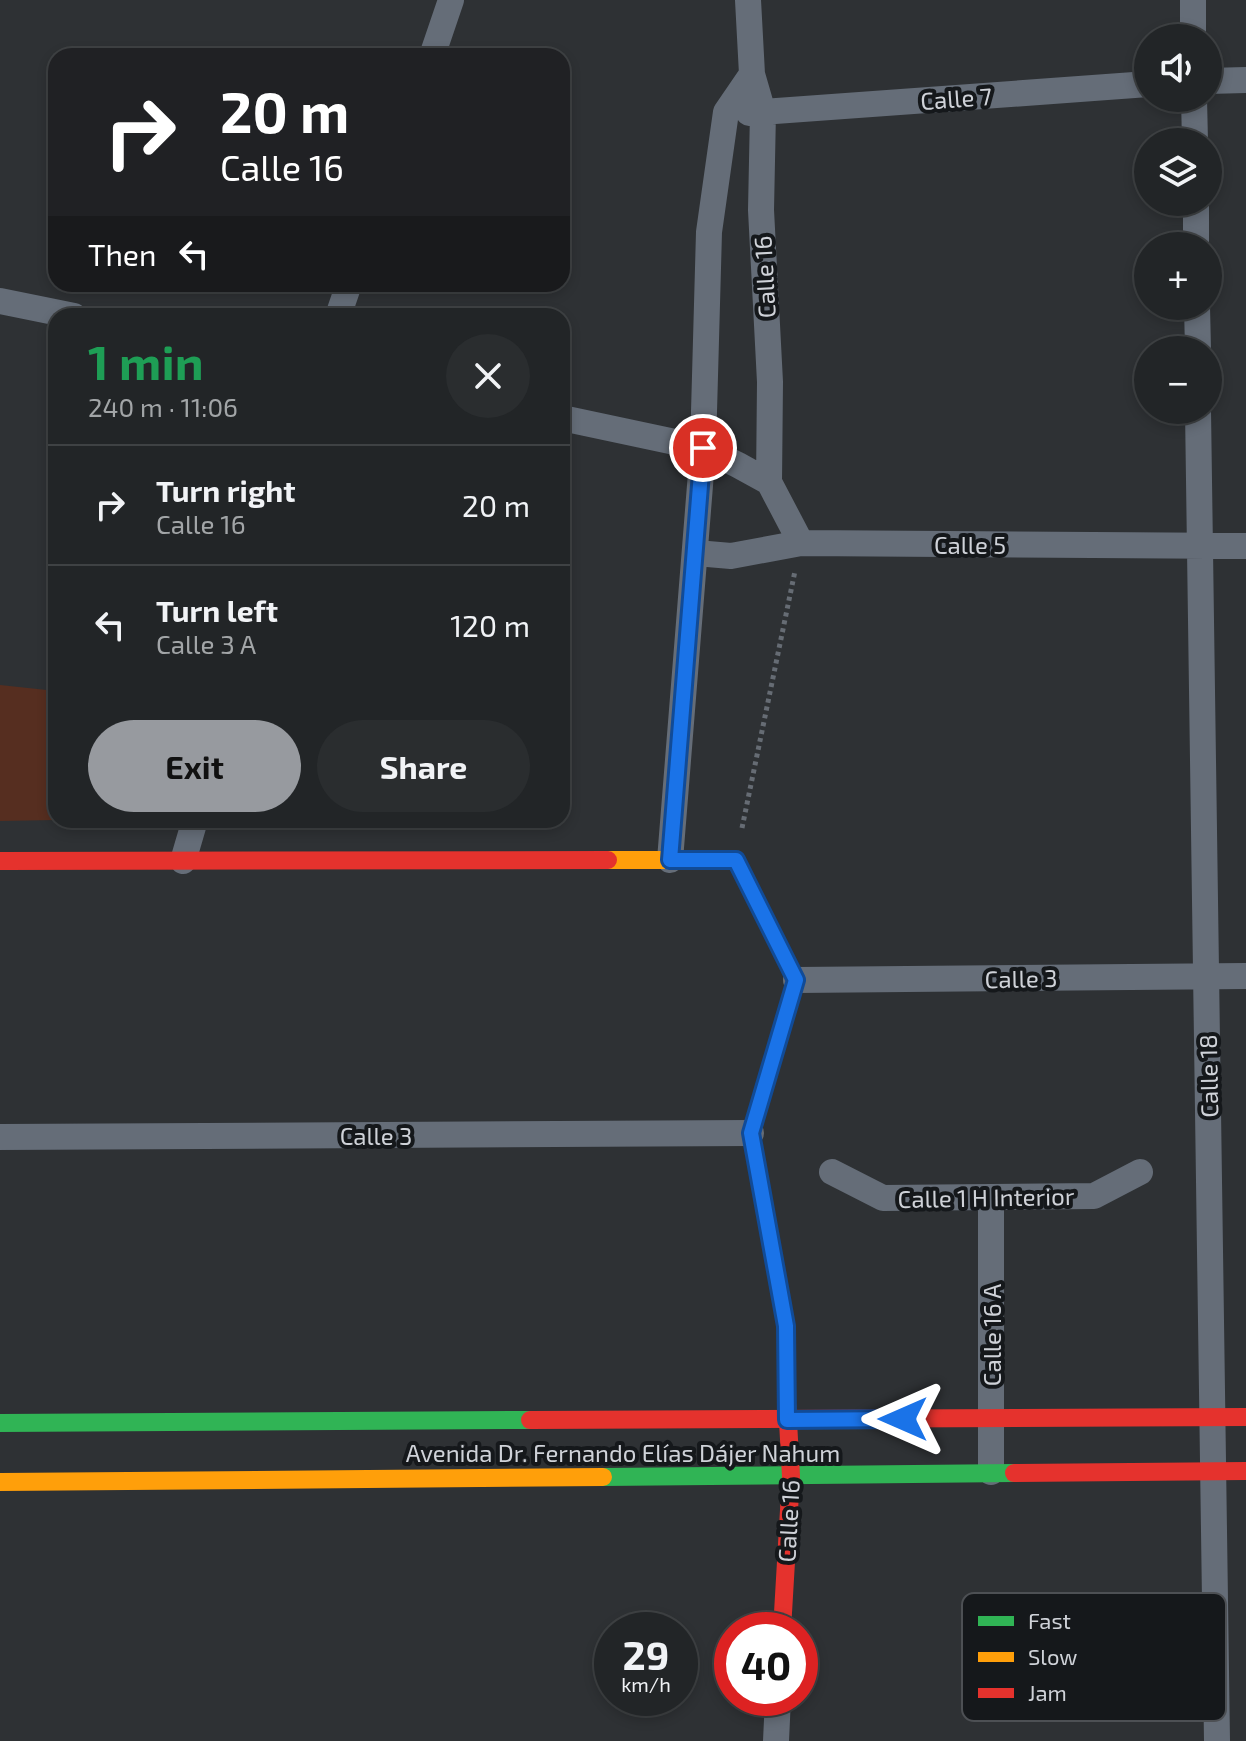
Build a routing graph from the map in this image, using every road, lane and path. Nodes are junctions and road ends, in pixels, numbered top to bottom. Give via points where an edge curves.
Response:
1 (451, 0) edge
2 (748, 0) edge
3 (1193, 0) edge
4 (1193, 24) edge
5 (435, 48) edge
6 (752, 74) junction
7 (1246, 80) edge
8 (1222, 81) edge
9 (1134, 85) edge
10 (726, 112) junction
11 (763, 112) junction
12 (0, 301) edge
13 (48, 311) edge
14 (570, 420) edge
15 (1198, 424) edge
16 (703, 448) junction
17 (769, 482) junction
18 (801, 543) junction
19 (1200, 546) junction
20 (1246, 546) edge
21 (696, 553) junction
22 (193, 828) edge
23 (670, 860) junction
24 (736, 860) junction
25 (0, 861) edge
26 (183, 861) junction
27 (1246, 976) edge
28 (1206, 977) junction
29 (796, 980) junction
30 (751, 1133) junction
31 (0, 1137) edge
32 (832, 1172) dead end
33 (1140, 1172) dead end
34 (991, 1197) junction
35 (1246, 1417) edge
36 (991, 1418) junction
37 (1213, 1418) junction
38 (787, 1420) junction
39 (0, 1423) edge
40 (1213, 1471) junction
41 (1246, 1471) edge
42 (991, 1472) junction
43 (791, 1476) junction
44 (0, 1482) edge
45 (1215, 1593) edge
46 (783, 1612) edge
47 (777, 1716) edge
48 (1217, 1721) edge
49 (776, 1741) edge
50 (1217, 1741) edge

1 - 5 street
2 - 6 street, Calle 16
3 - 4 street
6 - 10 street
6 - 11 street, Calle 16
7 - 8 street
9 - 11 street, Calle 7
10 - 11 street, Calle 7
10 - 16 street via 709,232
11 - 17 street, Calle 16
12 - 13 street
14 - 16 street
15 - 19 street, Calle 18
16 - 17 street
16 - 21 street
17 - 18 street
18 - 19 street, Calle 5
18 - 21 street, Calle 5 via 731,556
18 - 24 path
19 - 20 street, Calle 5
19 - 28 street, Calle 18
21 - 23 street
22 - 26 street
23 - 24 street
23 - 26 street
24 - 29 street
25 - 26 street
27 - 28 street, Calle 3
28 - 29 street, Calle 3
28 - 37 street, Calle 18
29 - 30 street, Calle 16
30 - 31 street, Calle 3
30 - 38 street, Calle 16 via 786,1326
32 - 34 street, Calle 1 H Interior via 883,1198
33 - 34 street, Calle 1 H Interior via 1094,1196
34 - 36 street, Calle 16 A
35 - 37 street, Avenida Dr. Fernando Elías Dájer Nahum
36 - 37 street, Avenida Dr. Fernando Elías Dájer Nahum
36 - 38 street, Avenida Dr. Fernando Elías Dájer Nahum
36 - 42 street, Calle 16 A
37 - 40 street, Calle 18
38 - 39 street, Avenida Dr. Fernando Elías Dájer Nahum
38 - 43 street, Calle 16
40 - 41 street, Avenida Dr. Fernando Elías Dájer Nahum
40 - 42 street, Avenida Dr. Fernando Elías Dájer Nahum
40 - 45 street, Calle 18
42 - 43 street, Avenida Dr. Fernando Elías Dájer Nahum
43 - 44 street, Avenida Dr. Fernando Elías Dájer Nahum
43 - 46 street, Calle 16
47 - 49 street
48 - 50 street, Calle 18

